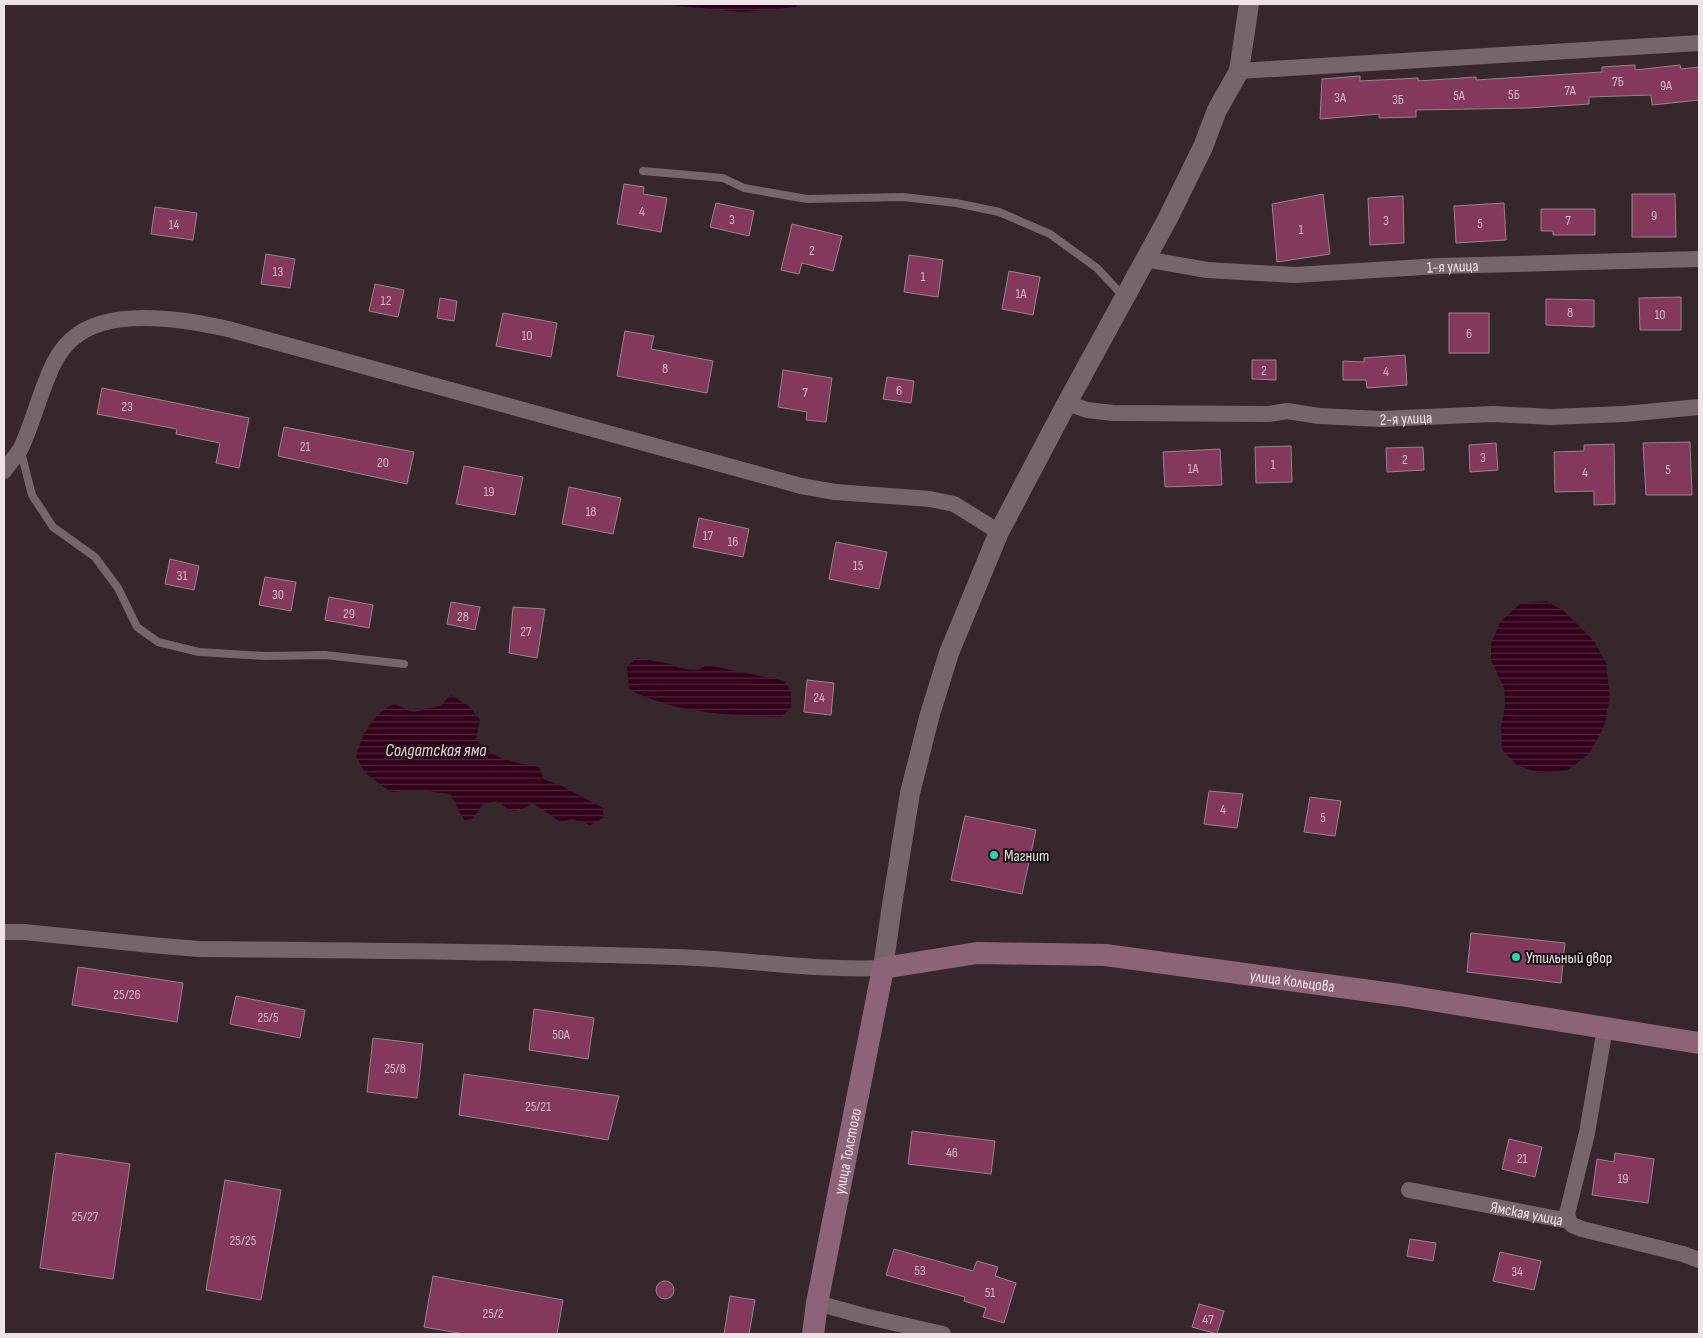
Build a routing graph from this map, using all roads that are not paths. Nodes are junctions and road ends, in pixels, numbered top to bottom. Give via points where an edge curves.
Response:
1 (1248, 4) edge
2 (1699, 43) edge
3 (1240, 71) junction
4 (643, 171) dead end
5 (1145, 259) junction
6 (1699, 259) edge
7 (1124, 298) junction
8 (1067, 403) junction
9 (1699, 407) edge
10 (20, 449) junction
11 (4, 471) edge
12 (999, 532) junction
13 (404, 664) dead end
14 (4, 932) edge
15 (883, 968) junction
16 (1606, 1028) junction
17 (1699, 1043) edge
18 (1409, 1190) dead end
19 (1569, 1221) junction
20 (1699, 1260) edge
21 (816, 1303) junction
22 (812, 1334) edge
23 (943, 1334) edge

1 - 3 street
2 - 3 street
3 - 5 street via 1217,110 1203,148
4 - 7 lane via 723,178 744,188 806,199 903,198 956,203 999,212 1050,234 1098,268
5 - 6 street, 1-я улица via 1206,270 1295,275 1439,266
5 - 7 street
7 - 8 street
8 - 9 street, 2-я улица via 1087,410 1113,413 1286,412 1380,419 1493,414 1551,417
8 - 12 street
10 - 11 street
10 - 12 street via 48,376 70,340 86,329 122,319 192,321 801,486 954,504
10 - 13 lane via 32,495 53,526 95,556 118,588 137,627 158,642 199,652 325,655
12 - 15 street via 949,653 930,714 910,793
14 - 15 street via 199,948 524,952 718,958 850,969
15 - 16 main road, улица Кольцова via 977,953 1105,956 1400,995
15 - 21 main road, улица Толстого
16 - 17 main road, улица Кольцова
16 - 19 street
18 - 19 street, Ямская улица
19 - 20 street, Ямская улица via 1582,1230
21 - 22 main road, улица Толстого
21 - 23 street

